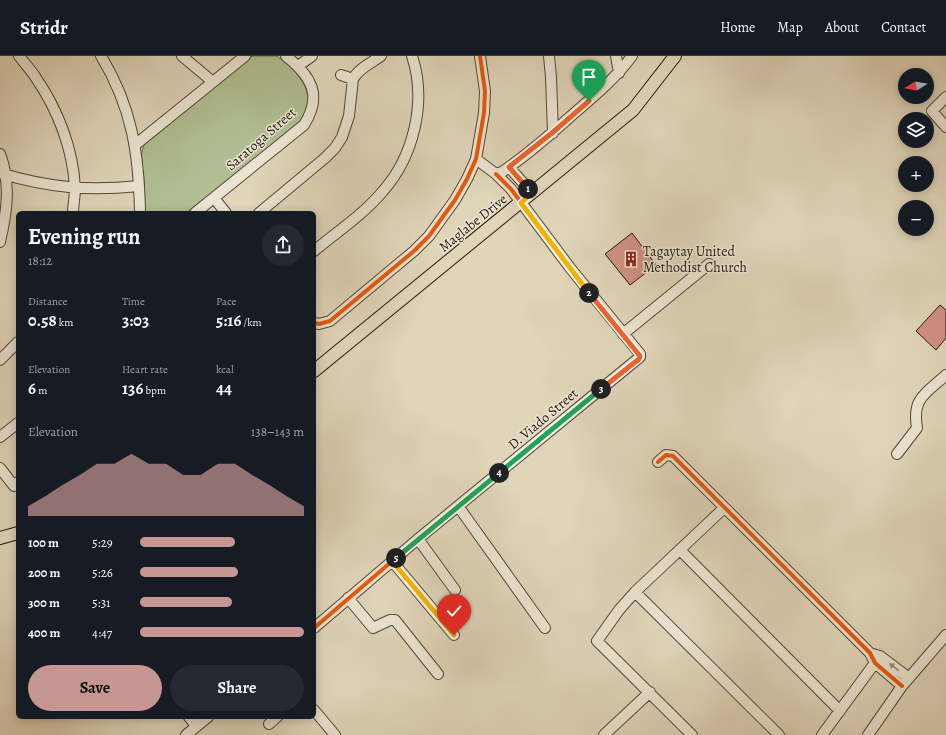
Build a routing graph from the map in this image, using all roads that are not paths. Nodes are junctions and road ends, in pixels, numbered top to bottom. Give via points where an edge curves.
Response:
1 (19, 56) edge
2 (101, 56) edge
3 (182, 56) edge
4 (245, 56) edge
5 (287, 56) edge
6 (312, 56) edge
7 (380, 56) edge
8 (412, 56) edge
9 (480, 56) edge
10 (549, 56) edge
11 (616, 56) edge
12 (632, 56) edge
13 (675, 56) edge
14 (298, 66) junction
15 (619, 73) junction
16 (341, 75) dead end
17 (353, 79) junction
18 (213, 82) junction
19 (946, 97) edge
20 (946, 127) edge
21 (552, 133) junction
22 (135, 145) junction
23 (0, 154) edge
24 (476, 159) junction
25 (509, 167) junction
26 (3, 174) edge
27 (496, 174) junction
28 (139, 186) junction
29 (75, 189) junction
30 (532, 193) junction
31 (214, 198) junction
32 (521, 203) junction
33 (73, 211) edge
34 (140, 211) edge
35 (198, 211) edge
36 (224, 211) edge
37 (261, 211) edge
38 (0, 242) edge
39 (316, 249) edge
40 (709, 264) dead end
41 (316, 323) edge
42 (623, 334) junction
43 (16, 344) edge
44 (0, 360) edge
45 (316, 369) edge
46 (946, 375) edge
47 (16, 425) edge
48 (0, 437) edge
49 (897, 454) dead end
50 (658, 462) dead end
51 (0, 468) edge
52 (16, 485) edge
53 (458, 506) junction
54 (724, 508) junction
55 (16, 534) edge
56 (0, 538) edge
57 (418, 539) junction
58 (680, 550) junction
59 (392, 561) junction
60 (455, 590) dead end
61 (635, 592) junction
62 (348, 598) junction
63 (316, 626) edge
64 (546, 628) dead end
65 (454, 635) dead end
66 (946, 635) edge
67 (875, 657) junction
68 (438, 674) dead end
69 (909, 678) junction
70 (902, 686) junction
71 (650, 692) junction
72 (840, 711) junction
73 (316, 712) edge
74 (191, 719) edge
75 (205, 719) edge
76 (196, 726) junction
77 (608, 734) edge
78 (186, 735) edge
79 (334, 735) edge
80 (692, 735) edge
81 (779, 735) edge
82 (822, 735) edge
83 (868, 735) edge

1 - 29 street via 36,77 58,117
2 - 22 street via 117,86 129,117
3 - 18 street
4 - 18 street
5 - 14 street, Saratoga Street
6 - 14 street
7 - 17 street
8 - 39 street via 418,104 414,130 403,160 383,192
9 - 24 street via 485,91
10 - 21 street
11 - 15 street
12 - 15 street
13 - 30 main road, Maglabe Drive via 633,110
14 - 31 street, Saratoga Street via 305,72 313,94 313,106 304,125
15 - 21 street
16 - 17 street
17 - 37 street via 349,116 342,137 335,148
18 - 22 street
19 - 20 street via 932,111
21 - 25 street
22 - 28 street
23 - 26 street
24 - 27 street, D. Viado Street
24 - 41 street via 455,200 429,236 330,321
25 - 27 street
25 - 30 street
26 - 29 street
26 - 38 street via 8,192
27 - 32 street, D. Viado Street
28 - 29 street
28 - 34 street
29 - 33 street
30 - 32 main road, Maglabe Drive
31 - 35 street, Saratoga Street
31 - 36 street
32 - 42 street, D. Viado Street
32 - 45 main road, Maglabe Drive
40 - 42 street
42 - 53 street, D. Viado Street via 640,354 639,359
43 - 44 street
46 - 49 street via 918,400 915,415 917,428
47 - 48 street
50 - 54 street via 666,455 673,456
51 - 52 street
53 - 57 street, D. Viado Street
53 - 64 street
54 - 58 street
54 - 67 street
55 - 56 main road
57 - 59 street, D. Viado Street
57 - 60 street
58 - 61 street
58 - 72 street
59 - 62 street, D. Viado Street
59 - 65 street
61 - 71 street via 618,610 597,641
61 - 81 street
62 - 63 street, D. Viado Street
62 - 68 street via 373,628 395,620
66 - 69 street
69 -> 67 street
67 - 70 street
67 - 72 street
69 - 70 street
70 - 83 street
71 - 77 street
71 - 80 street
72 - 82 street
73 - 79 street
74 - 76 street
75 - 76 street
76 - 78 street

